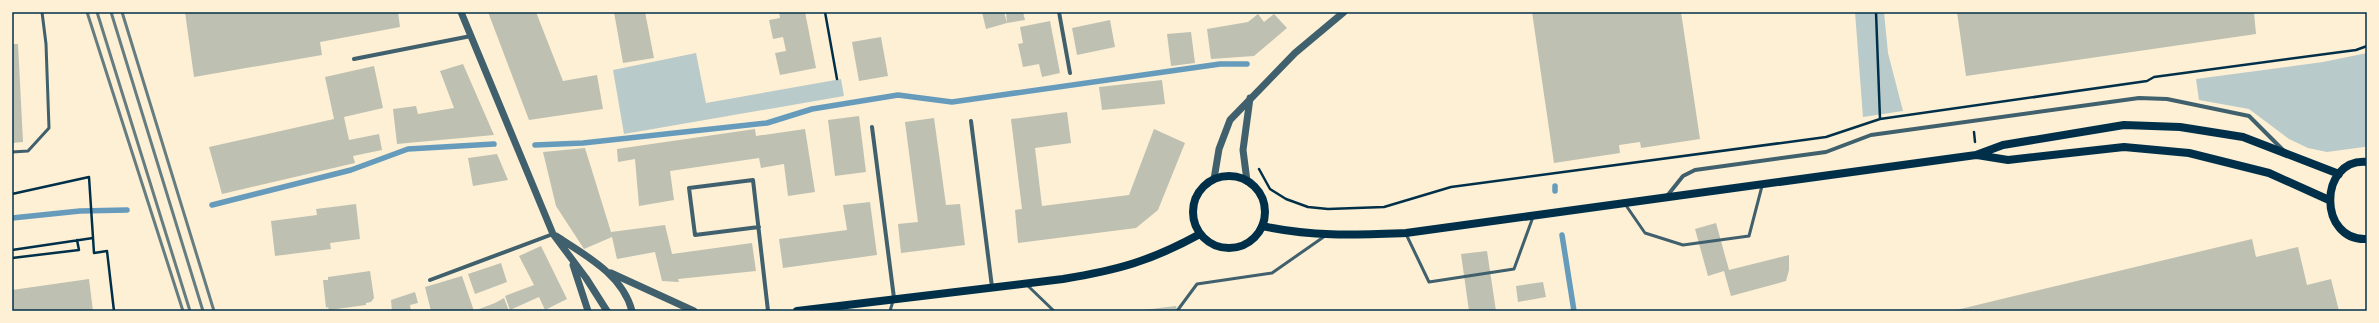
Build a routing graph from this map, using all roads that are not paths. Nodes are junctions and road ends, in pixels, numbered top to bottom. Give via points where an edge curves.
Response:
1 (42, 12) edge
2 (461, 12) edge
3 (1059, 12) edge
4 (1344, 12) edge
5 (471, 36) junction
6 (354, 59) dead end
7 (1070, 74) dead end
8 (1250, 98) junction
9 (971, 121) dead end
10 (872, 127) dead end
11 (12, 152) edge
12 (2286, 152) junction
13 (1976, 155) junction
14 (2367, 162) edge
15 (2339, 174) junction
16 (1214, 179) junction
17 (1247, 181) junction
18 (1762, 183) junction
19 (1667, 197) junction
20 (2329, 200) junction
21 (1624, 202) junction
22 (1534, 215) junction
23 (1262, 226) junction
24 (759, 227) junction
25 (1406, 233) junction
26 (553, 234) junction
27 (1200, 234) junction
28 (1326, 236) junction
29 (2366, 240) edge
30 (572, 261) junction
31 (607, 272) junction
32 (430, 280) dead end
33 (1026, 284) junction
34 (992, 288) junction
35 (894, 298) junction
36 (588, 311) edge
37 (607, 311) edge
38 (632, 311) edge
39 (694, 311) edge
40 (768, 311) edge
41 (797, 311) edge
42 (890, 311) edge
43 (1054, 311) edge
44 (1176, 311) edge

1 - 11 lane via 46,44 49,128 28,151
2 - 5 street
3 - 7 street
4 - 8 street via 1295,53
5 - 6 street
5 - 26 street
8 - 16 street via 1230,120 1219,148
8 - 17 street via 1243,150
9 - 34 street
10 - 35 street
12 - 13 main road via 2243,137 2180,127 2124,125 2003,145
12 - 15 main road
12 - 19 street via 2249,116 2168,99 2140,98 1871,135 1826,152 1695,170 1683,176
13 - 18 main road
13 - 20 main road via 2008,160 2124,147 2189,153 2269,173
14 - 15 main road via 2351,165
15 - 20 main road via 2332,184
16 - 17 main road via 1230,176
16 - 27 main road via 1201,188 1194,203 1193,219
17 - 23 main road via 1259,192 1263,200
18 - 19 main road
18 - 21 lane via 1749,236 1742,237 1683,245 1645,233
19 - 21 main road
20 - 29 main road via 2333,218 2341,229
21 - 22 main road
22 - 25 main road
22 - 25 lane via 1514,269 1429,282
23 - 27 main road via 1253,238 1233,248 1211,244
23 - 28 main road
24 - 24 street via 695,235 689,188 753,180
24 - 40 street
25 - 28 main road
26 - 30 street
26 - 31 street
26 - 32 street
27 - 33 main road via 1140,263 1102,273
28 - 44 lane via 1272,273 1197,284
30 - 36 street
30 - 37 street
31 - 38 street via 627,296
31 - 39 street
33 - 34 main road
33 - 43 lane
34 - 35 main road
35 - 41 main road
35 - 42 lane

